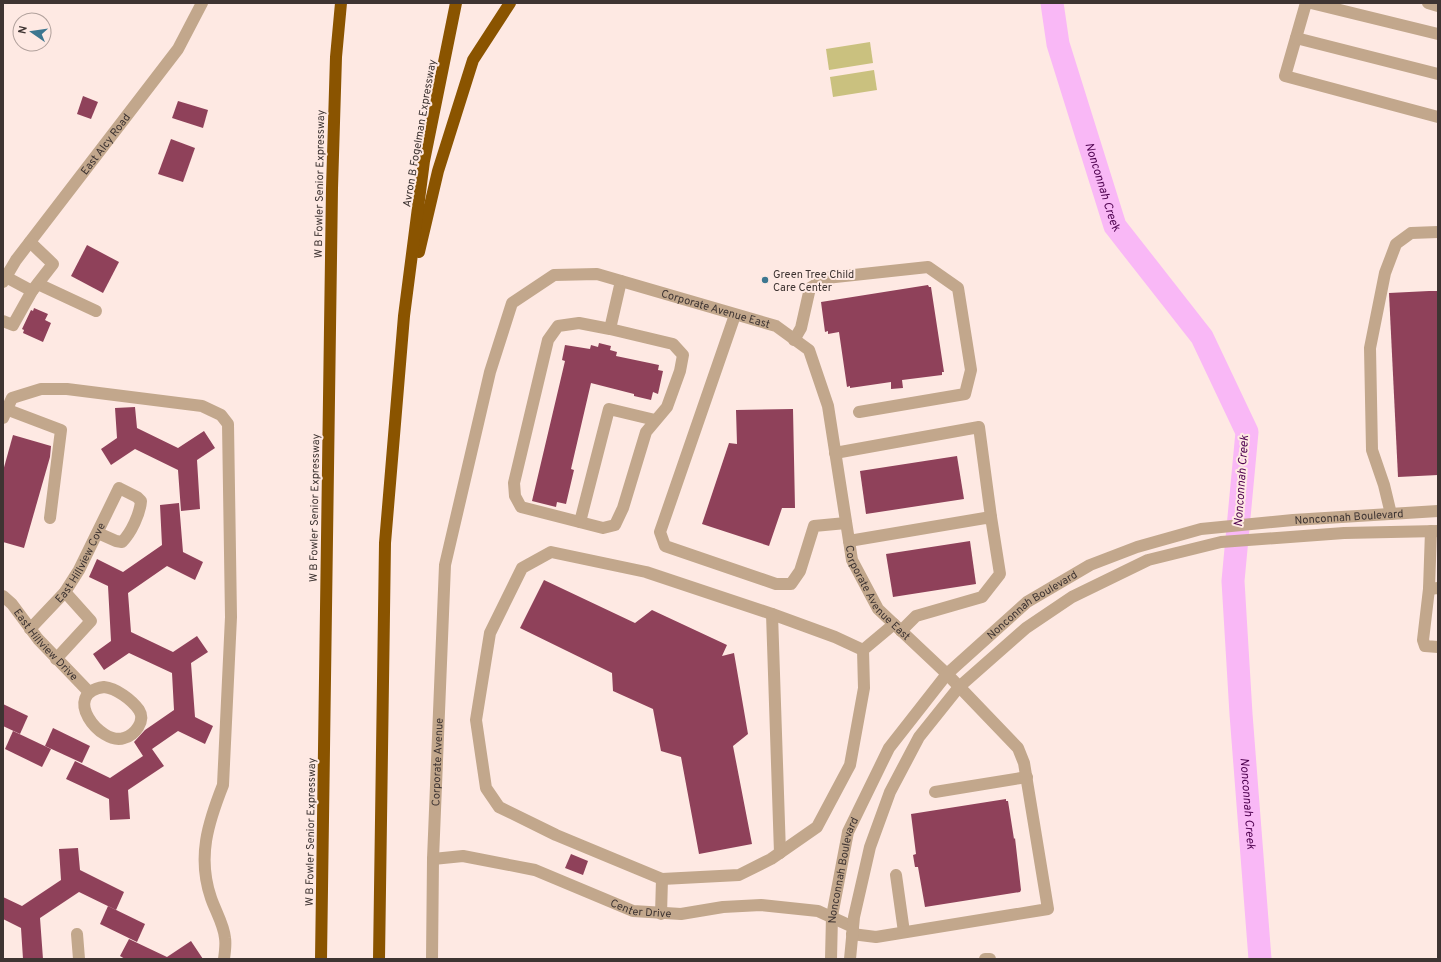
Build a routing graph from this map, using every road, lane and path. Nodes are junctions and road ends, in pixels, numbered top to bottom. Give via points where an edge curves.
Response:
1 (202, 3) edge
2 (333, 3) edge
3 (340, 3) edge
4 (456, 3) edge
5 (510, 3) edge
6 (1306, 3) edge
7 (1311, 3) edge
8 (1428, 3) edge
9 (1438, 6) edge
10 (1438, 34) edge
11 (1296, 38) junction
12 (336, 57) junction
13 (1438, 74) edge
14 (1438, 117) edge
15 (1438, 232) edge
16 (30, 242) junction
17 (5, 280) edge
18 (621, 281) junction
19 (35, 288) junction
20 (96, 310) dead end
21 (735, 315) junction
22 (404, 316) junction
23 (3, 321) edge
24 (610, 329) junction
25 (794, 340) junction
26 (4, 411) edge
27 (859, 412) dead end
28 (655, 420) junction
29 (835, 453) junction
30 (1438, 511) edge
31 (1391, 514) junction
32 (991, 516) junction
33 (50, 518) dead end
34 (580, 522) junction
35 (846, 523) junction
36 (1434, 531) edge
37 (98, 533) junction
38 (849, 541) junction
39 (445, 565) joint
40 (1433, 589) edge
41 (66, 592) junction
42 (3, 596) edge
43 (772, 614) junction
44 (897, 628) junction
45 (30, 629) junction
46 (1438, 648) edge
47 (863, 650) junction
48 (56, 659) junction
49 (947, 674) junction
50 (959, 687) junction
51 (90, 692) junction
52 (1027, 777) junction
53 (936, 792) dead end
54 (780, 853) junction
55 (433, 859) junction
56 (896, 875) dead end
57 (662, 879) junction
58 (661, 914) junction
59 (832, 916) junction
60 (853, 931) junction
61 (904, 932) junction
62 (77, 934) dead end
63 (79, 959) edge
64 (224, 959) edge
65 (321, 959) edge
66 (379, 959) edge
67 (432, 959) edge
68 (831, 959) edge
69 (850, 959) edge
70 (985, 959) edge
71 (990, 959) edge

1 - 16 street, East Alcy Road via 178,49
2 - 12 highway
3 - 12 highway
4 - 22 highway, Avron B Fogelman Expressway via 424,161
5 - 22 highway via 473,60 438,171
6 - 11 street
7 - 10 street
8 - 9 street
11 - 13 street
11 - 14 street via 1285,76
12 - 65 highway, W B Fowler Senior Expressway via 331,195
15 - 31 street via 1411,233 1396,244 1385,273 1370,348 1372,450
16 - 17 street, East Alcy Road
16 - 19 street via 53,264
17 - 19 street
18 - 21 street, Corporate Avenue East
18 - 24 street
18 - 39 street, Corporate Avenue East via 597,274 554,275 512,303 490,372
19 - 20 street
19 - 23 street via 13,325
21 - 25 street, Corporate Avenue East via 776,326
21 - 35 street via 660,532 665,546 776,584 791,584 800,571 814,526
22 - 66 highway via 385,543
24 - 28 street via 673,344 683,354 680,371 667,407
24 - 34 street via 579,323 558,326 548,340 514,483 515,496 522,507
25 - 27 street via 801,328 810,288 826,278 928,267 958,288 971,370 965,394
25 - 29 street, Corporate Avenue East via 809,350 828,406
26 - 33 street via 61,430
26 - 64 street via 12,398 30,391 67,389 202,406 221,415 228,424 231,617 223,785 206,837 204,865 210,896 226,937
28 - 34 street via 646,432 623,508 614,525 603,528
28 - 34 street via 609,409
29 - 32 street via 979,427
29 - 35 street, Corporate Avenue East
30 - 31 street, Nonconnah Boulevard
31 - 49 street, Nonconnah Boulevard via 1201,529 1144,545 1090,565 1027,602
32 - 38 street
32 - 44 street via 1000,574 982,597 916,616
35 - 38 street, Corporate Avenue East
36 - 40 street
36 - 50 street, Nonconnah Boulevard via 1344,533 1221,542 1148,560 1072,597 1026,628
37 - 37 street, East Hillview Cove via 119,488 141,501 140,508 122,542
37 - 41 street, East Hillview Cove
38 - 44 street, Corporate Avenue East via 852,560 878,609
39 - 55 street, Corporate Avenue
40 - 46 street via 1423,640 1425,646
41 - 45 street, East Hillview Cove
41 - 48 street via 91,621
42 - 45 street, East Hillview Drive
43 - 47 street via 835,636
43 - 54 street
43 - 57 street via 646,572 550,552 522,568 490,633 476,720 486,788 499,807 556,835
44 - 47 street
44 - 49 street, Corporate Avenue East
45 - 48 street, East Hillview Drive
47 - 54 street via 864,688 850,765 817,827
48 - 51 street, East Hillview Drive
49 - 50 street, Corporate Avenue East
49 - 59 street, Nonconnah Boulevard via 889,748 848,832
50 - 52 street, Corporate Avenue East via 1018,748
50 - 60 street, Nonconnah Boulevard via 919,737 890,792 870,847
51 - 51 street via 95,688 104,687 118,690 139,710 140,726 122,739 104,734 86,715 84,702
52 - 53 street
52 - 61 street, Corporate Avenue East via 1048,908
54 - 57 street via 739,875
55 - 58 street, Center Drive via 463,856 535,870 633,911
55 - 67 street, Corporate Avenue
56 - 61 street
57 - 58 street
58 - 59 street, Center Drive via 761,905 818,911
59 - 60 street, Center Drive
59 - 68 street, Nonconnah Boulevard
60 - 61 street via 876,937
60 - 69 street, Nonconnah Boulevard
62 - 63 street
70 - 71 street

